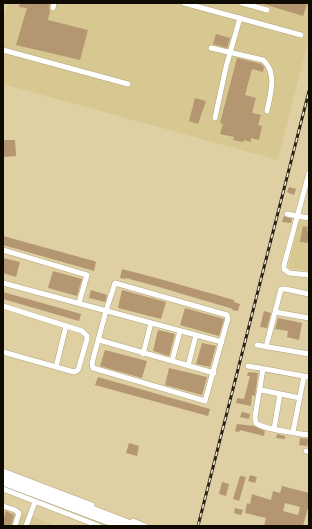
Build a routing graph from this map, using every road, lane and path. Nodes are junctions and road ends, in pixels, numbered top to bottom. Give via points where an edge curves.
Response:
1 (184, 3) edge
2 (242, 3) edge
3 (267, 10) dead end
4 (240, 18) junction
5 (301, 35) dead end
6 (211, 48) dead end
7 (3, 50) edge
8 (230, 52) junction
9 (128, 84) dead end
10 (267, 111) dead end
11 (215, 118) dead end
12 (309, 173) edge
13 (306, 195) edge
14 (286, 214) dead end
15 (298, 216) junction
16 (309, 218) edge
17 (3, 250) edge
18 (309, 276) edge
19 (3, 283) edge
20 (309, 294) edge
21 (79, 304) junction
22 (3, 306) edge
23 (106, 311) junction
24 (275, 312) junction
25 (309, 318) edge
26 (152, 323) junction
27 (66, 326) junction
28 (180, 331) junction
29 (196, 336) junction
30 (99, 340) junction
31 (222, 342) junction
32 (256, 345) dead end
33 (266, 346) junction
34 (3, 352) edge
35 (143, 354) junction
36 (309, 354) edge
37 (172, 361) junction
38 (188, 366) junction
39 (248, 366) dead end
40 (56, 367) junction
41 (264, 369) junction
42 (214, 373) junction
43 (307, 377) edge
44 (261, 390) junction
45 (280, 394) junction
46 (300, 398) junction
47 (274, 429) junction
48 (293, 432) junction
49 (309, 435) edge
50 (3, 471) edge
51 (3, 475) edge
52 (3, 482) edge
53 (3, 489) edge
54 (35, 502) junction
55 (3, 506) edge
56 (16, 526) edge
57 (26, 526) edge
58 (98, 526) edge
59 (120, 526) edge
60 (136, 526) edge
61 (145, 526) edge

1 - 4 street
2 - 3 street
4 - 5 street
4 - 8 street
6 - 8 street
7 - 9 street
8 - 10 street via 267,63 272,87
8 - 11 street
12 - 13 street
13 - 15 street
14 - 15 street
15 - 16 street
15 - 18 street via 284,269 289,273
17 - 21 street via 87,275
19 - 21 street
20 - 24 street via 281,289
21 - 23 street
22 - 27 street
23 - 26 street
23 - 30 street
23 - 31 street via 115,283 225,314 228,318
24 - 25 street
24 - 33 street
26 - 28 street
26 - 35 street
27 - 40 street
27 - 40 street via 85,333 87,339 78,370 74,372
28 - 29 street
28 - 37 street
29 - 31 street
29 - 38 street
30 - 35 street
30 - 42 street via 92,363 95,370 203,401 206,400
31 - 42 street
32 - 33 street
33 - 36 street
34 - 40 street
35 - 37 street
37 - 38 street
38 - 42 street
39 - 41 street
41 - 43 street
41 - 44 street
43 - 46 street
44 - 45 street
44 - 47 street via 255,420 258,425
45 - 46 street
45 - 47 street
46 - 48 street
47 - 48 street
48 - 49 street
50 - 61 street
51 - 60 highway
52 - 59 highway
53 - 54 street
54 - 57 street
54 - 58 street
55 - 56 street via 19,514

